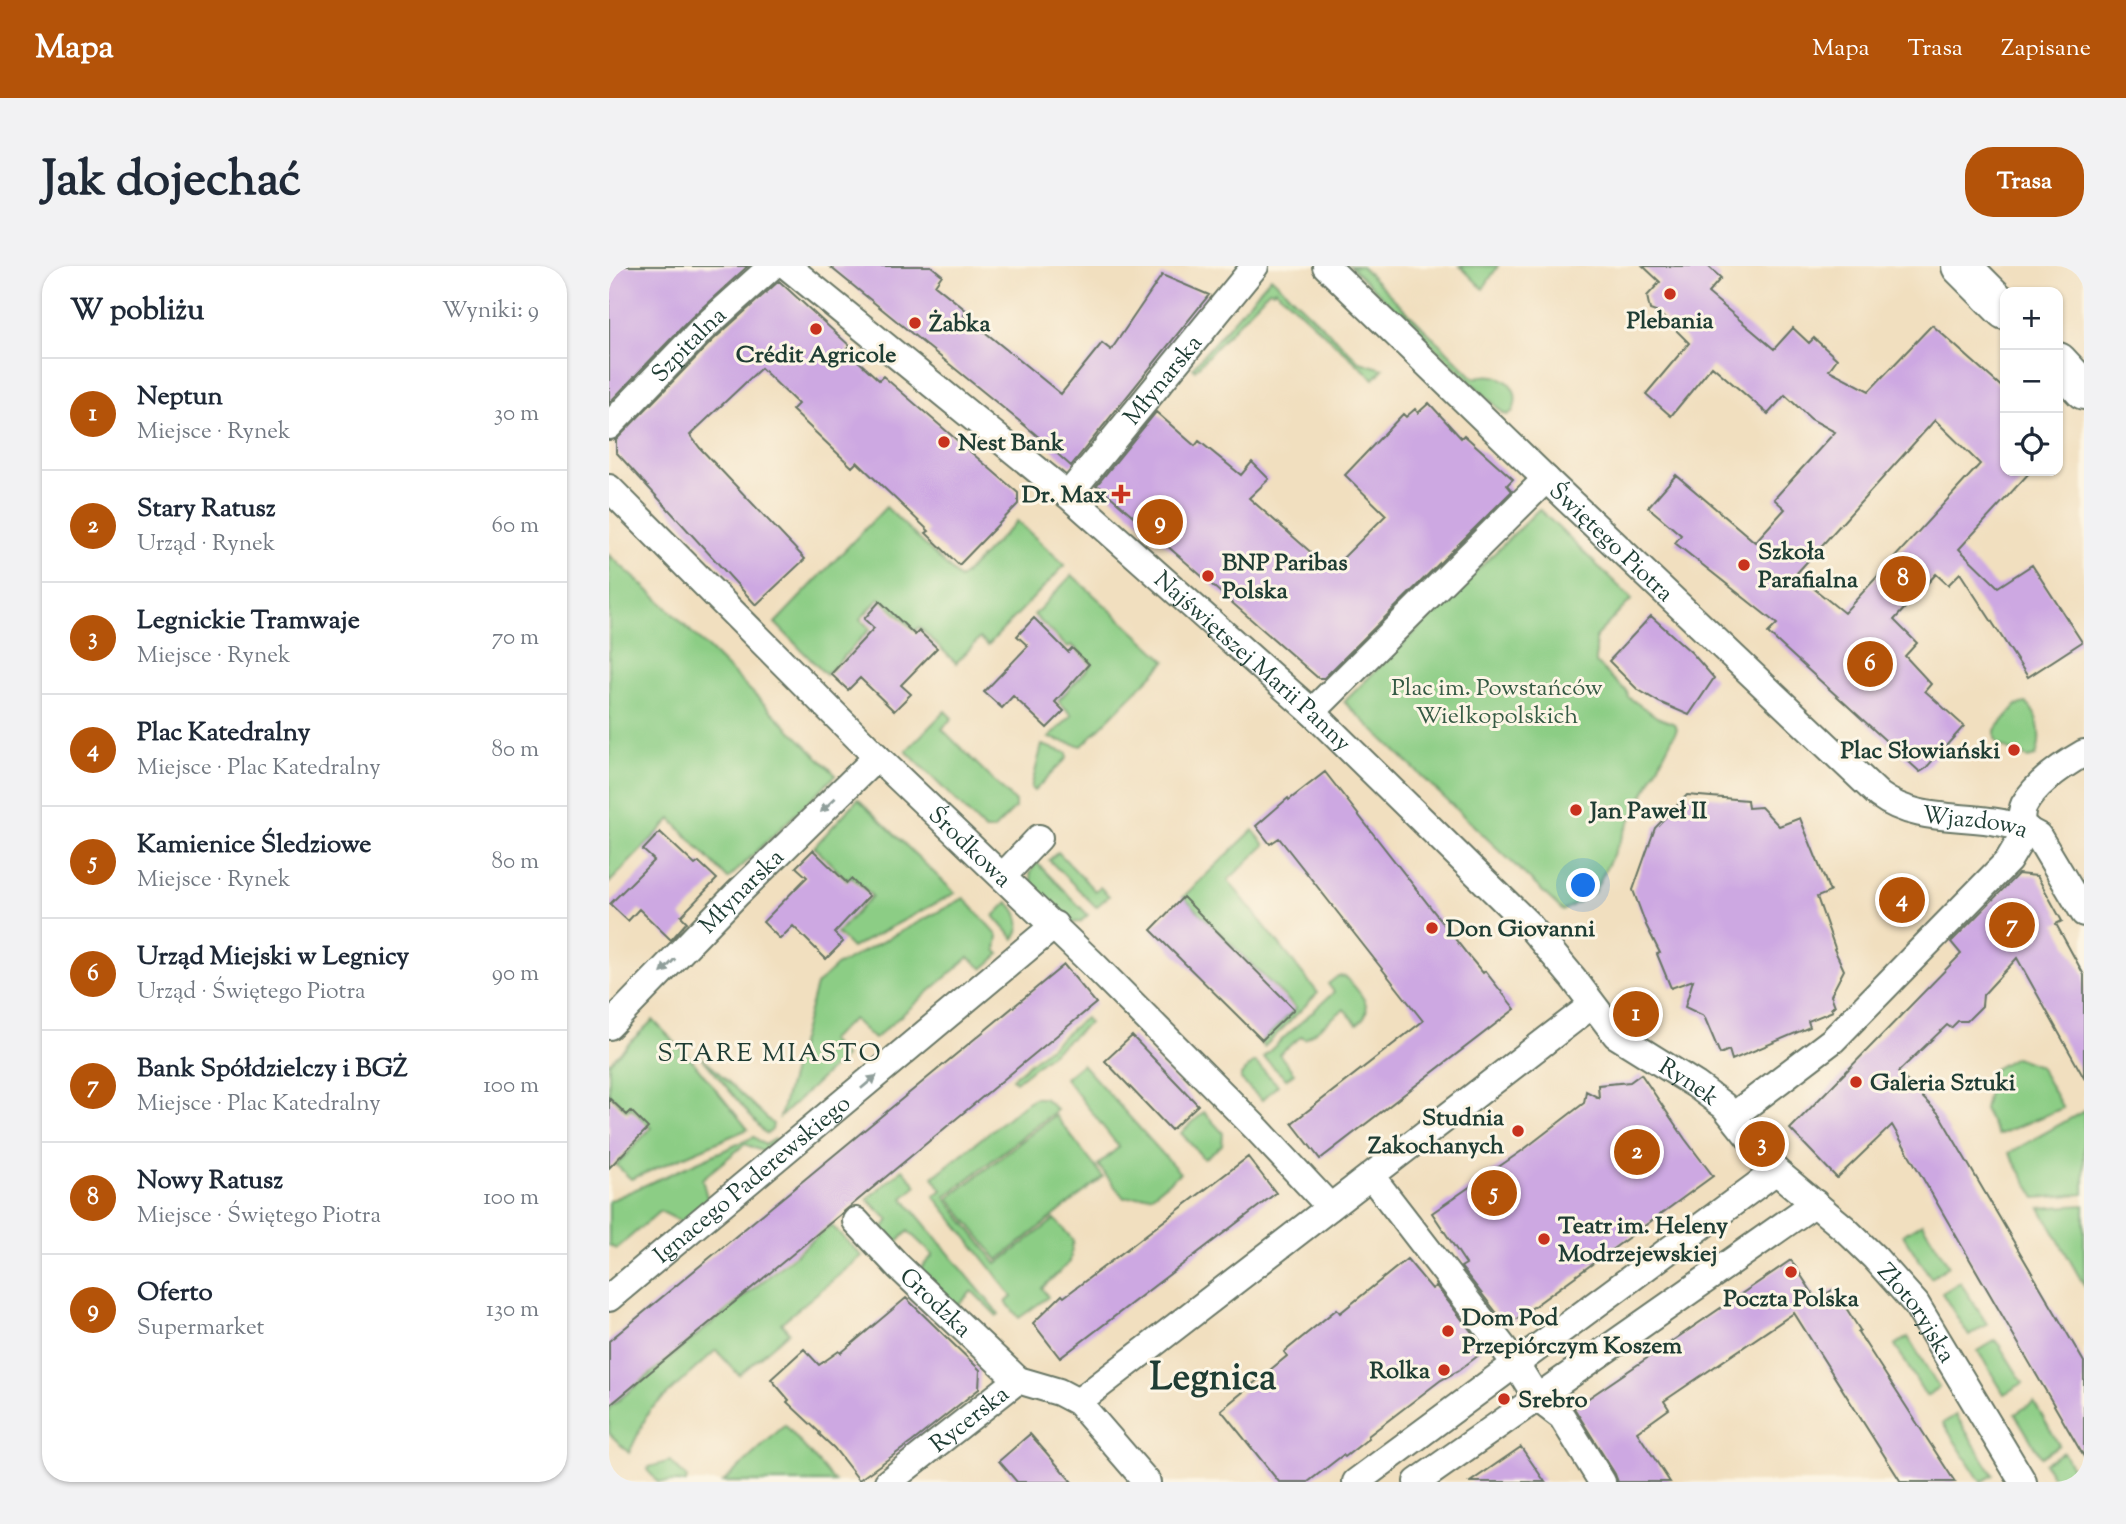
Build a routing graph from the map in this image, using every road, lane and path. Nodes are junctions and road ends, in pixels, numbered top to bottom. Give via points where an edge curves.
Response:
1 (772, 266) edge
2 (787, 266) edge
3 (1255, 266) edge
4 (1325, 266) edge
5 (1961, 266) edge
6 (2000, 305) edge
7 (2063, 367) edge
8 (2084, 390) edge
9 (609, 426) edge
10 (1546, 479) junction
11 (609, 488) edge
12 (1068, 495) junction
13 (1313, 712) junction
14 (2084, 753) edge
15 (877, 757) junction
16 (1906, 811) joint
17 (2024, 828) junction
18 (1039, 838) dead end
19 (1003, 876) junction
20 (2084, 913) edge
21 (1055, 925) junction
22 (1592, 1005) junction
23 (609, 1026) edge
24 (1733, 1116) junction
25 (1776, 1171) junction
26 (1371, 1176) junction
27 (1815, 1203) junction
28 (1330, 1207) junction
29 (856, 1221) dead end
30 (609, 1298) edge
31 (1516, 1364) junction
32 (1018, 1380) junction
33 (1068, 1397) junction
34 (1546, 1406) junction
35 (888, 1482) edge
36 (1147, 1482) edge
37 (1356, 1482) edge
38 (1417, 1482) edge
39 (1602, 1482) edge
40 (2023, 1482) edge

1 - 9 street, Szpitalna via 702,329
2 - 12 street, Najświętszej Marii Panny
3 - 12 street, Młynarska
4 - 10 street, Świętego Piotra
5 - 6 main road
7 - 8 main road
10 - 13 street
10 - 16 street, Świętego Piotra via 1872,789
11 - 15 street, Środkowa
12 - 13 street, Najświętszej Marii Panny
13 - 22 street, Najświętszej Marii Panny via 1528,924
14 - 17 street via 2037,787 2023,807
15 - 19 street, Środkowa
15 -> 23 street, Młynarska
16 - 17 street, Wjazdowa
17 - 20 street, Wjazdowa via 2038,836
17 - 24 street via 2008,861 1833,1040
18 - 19 street
19 - 21 street, Środkowa
21 - 28 street, Środkowa
30 -> 21 street, Ignacego Paderewskiego
22 - 24 street, Rynek via 1618,1037 1701,1089
22 - 26 street
24 - 25 street, Rynek
25 - 27 street, Złotoryjska
25 - 31 street
26 - 28 street
26 - 31 street
27 - 34 street
27 - 40 street, Złotoryjska via 1875,1258 1916,1304
28 - 33 street
29 - 32 street, Grodzka
31 - 34 street
31 - 37 street
32 - 33 street
32 - 35 street, Rycerska
33 - 36 street
34 - 38 street
34 - 39 street via 1562,1417

